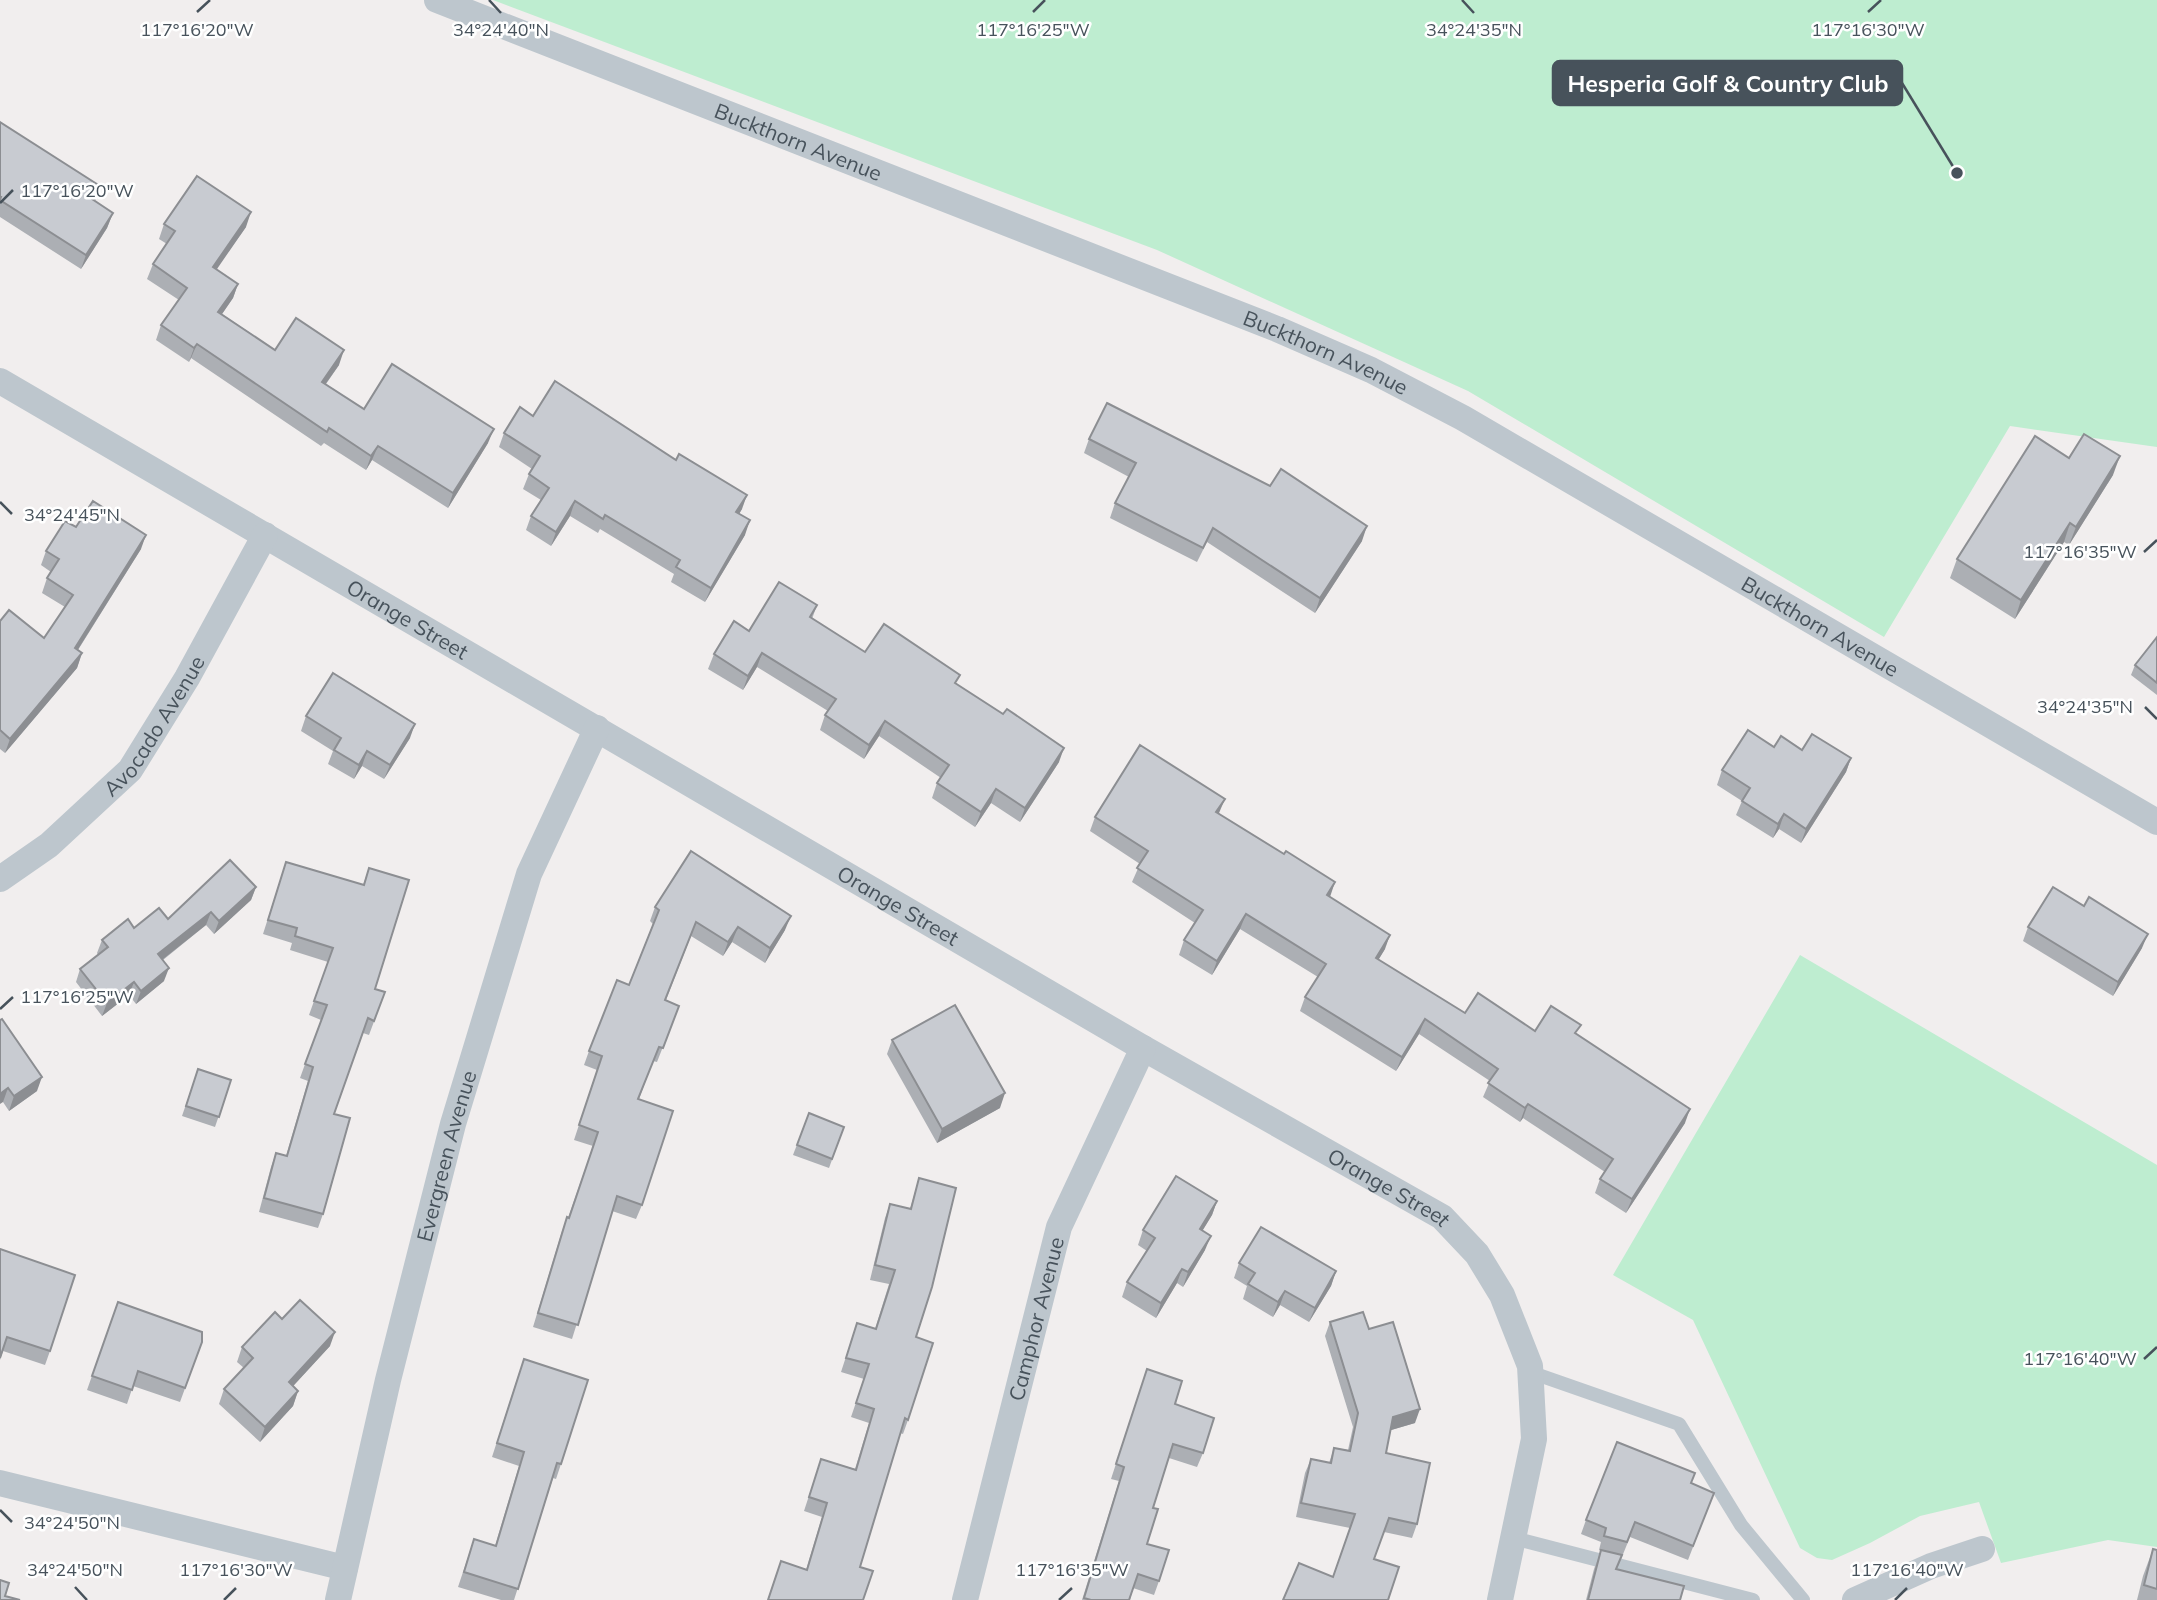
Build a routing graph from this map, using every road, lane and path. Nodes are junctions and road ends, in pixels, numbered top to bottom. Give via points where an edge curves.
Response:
1 (437, 0) edge
2 (0, 381) edge
3 (265, 535) junction
4 (597, 728) junction
5 (2157, 822) edge
6 (0, 879) edge
7 (1143, 1048) junction
8 (1530, 1372) junction
9 (0, 1483) edge
10 (1513, 1538) junction
11 (1982, 1549) dead end
12 (345, 1568) junction
13 (338, 1600) edge
14 (965, 1600) edge
15 (1500, 1600) edge
16 (1753, 1600) edge
17 (1803, 1600) edge
18 (1855, 1600) edge

1 - 5 street, Buckthorn Avenue via 1371,370 1463,418
2 - 3 street, Orange Street
3 - 4 street, Orange Street
3 - 6 street, Avocado Avenue via 187,678 130,770 50,845
4 - 7 street, Orange Street
4 - 12 street, Evergreen Avenue via 528,874 461,1098 391,1367
7 - 8 street, Orange Street via 1442,1217 1477,1254 1502,1295
7 - 14 street, Camphor Avenue via 1059,1227
8 - 10 street, Orange Street via 1534,1438
8 - 17 lane via 1679,1424 1741,1525
9 - 12 street
10 - 15 street, Orange Street
10 - 16 lane
11 - 18 street
12 - 13 street, Evergreen Avenue

